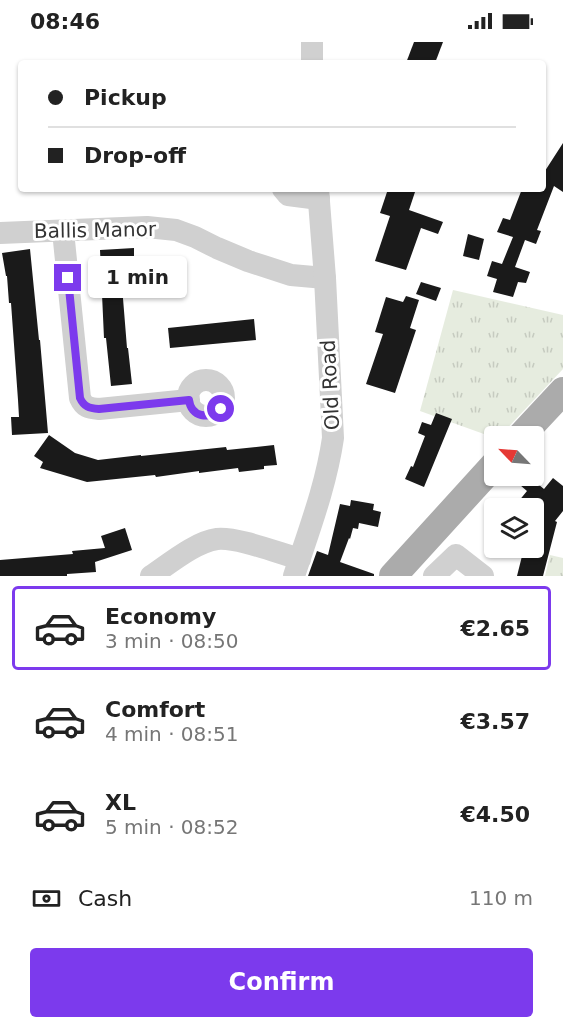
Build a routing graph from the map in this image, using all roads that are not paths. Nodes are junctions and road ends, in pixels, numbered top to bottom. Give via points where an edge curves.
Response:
1 (312, 42) edge
2 (312, 60) edge
3 (286, 192) edge
4 (319, 194) edge
5 (63, 231) junction
6 (0, 232) edge
7 (325, 278) junction
8 (563, 391) edge
9 (189, 400) dead end
10 (530, 426) edge
11 (484, 476) edge
12 (418, 549) junction
13 (297, 568) edge
14 (438, 572) edge
15 (151, 576) edge
16 (393, 576) edge
17 (483, 576) edge

1 - 2 street
3 - 4 street
4 - 7 street, Old Road
5 - 6 street, Ballis Manor
5 - 7 street, Ballis Manor via 147,226 177,230 291,275
5 - 9 street via 83,405 99,409
7 - 13 street, Old Road via 333,438 323,487
8 - 10 main road
11 - 12 main road
12 - 14 street
12 - 16 main road
13 - 15 street via 231,539 216,539 187,552
14 - 17 street via 456,555

